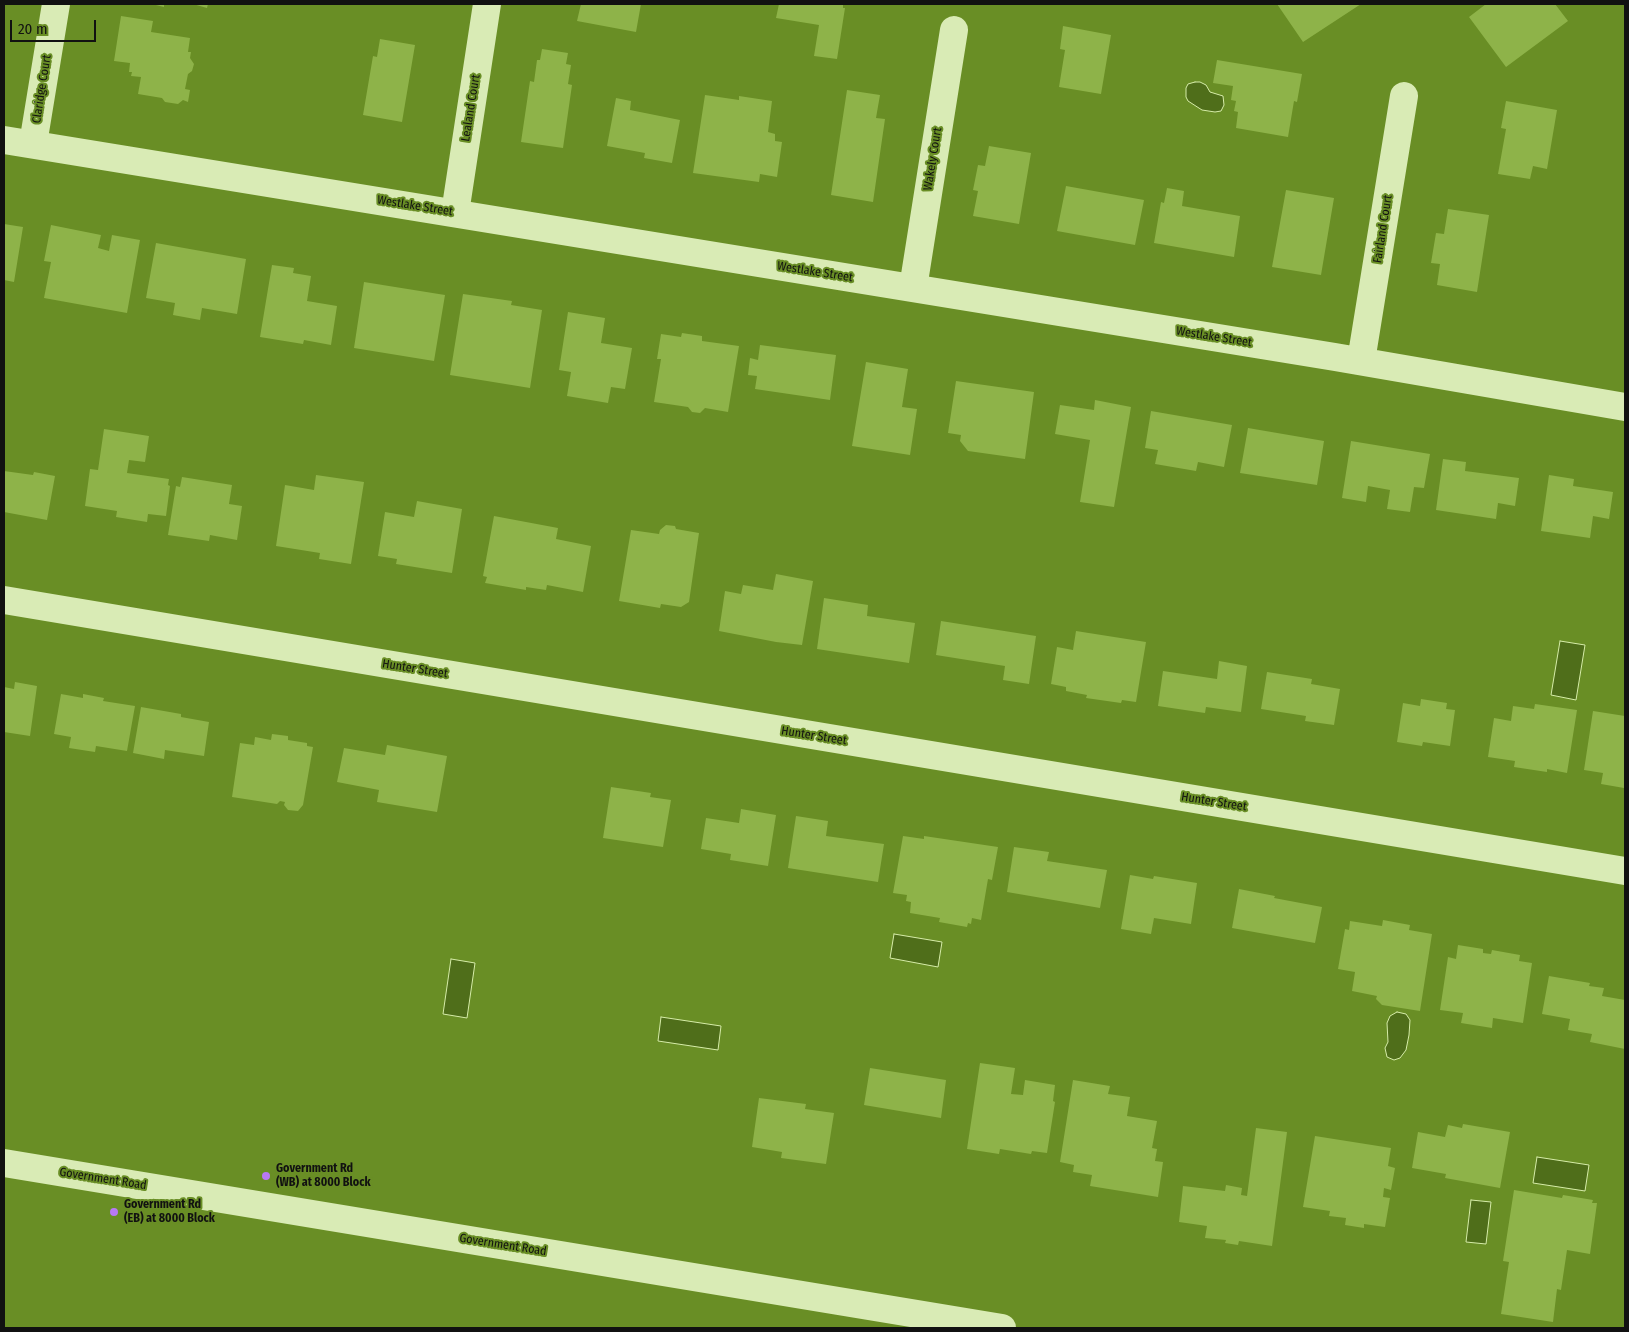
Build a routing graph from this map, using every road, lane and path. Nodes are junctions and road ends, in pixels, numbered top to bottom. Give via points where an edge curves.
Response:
1 (56, 4) edge
2 (487, 4) edge
3 (954, 30) dead end
4 (1404, 96) dead end
5 (4, 140) edge
6 (33, 144) junction
7 (455, 213) junction
8 (913, 288) junction
9 (1361, 361) junction
10 (1625, 407) edge
11 (4, 600) edge
12 (1625, 871) edge
13 (4, 1163) edge
14 (1002, 1328) edge

1 - 6 street, Claridge Court
2 - 7 street, Lealand Court
3 - 8 street, Wakely Court
4 - 9 street, Fairland Court
5 - 6 street, Westlake Street
6 - 7 street, Westlake Street
7 - 8 street, Westlake Street
8 - 9 street, Westlake Street
9 - 10 street, Westlake Street
11 - 12 street, Hunter Street
13 - 14 street, Government Road

